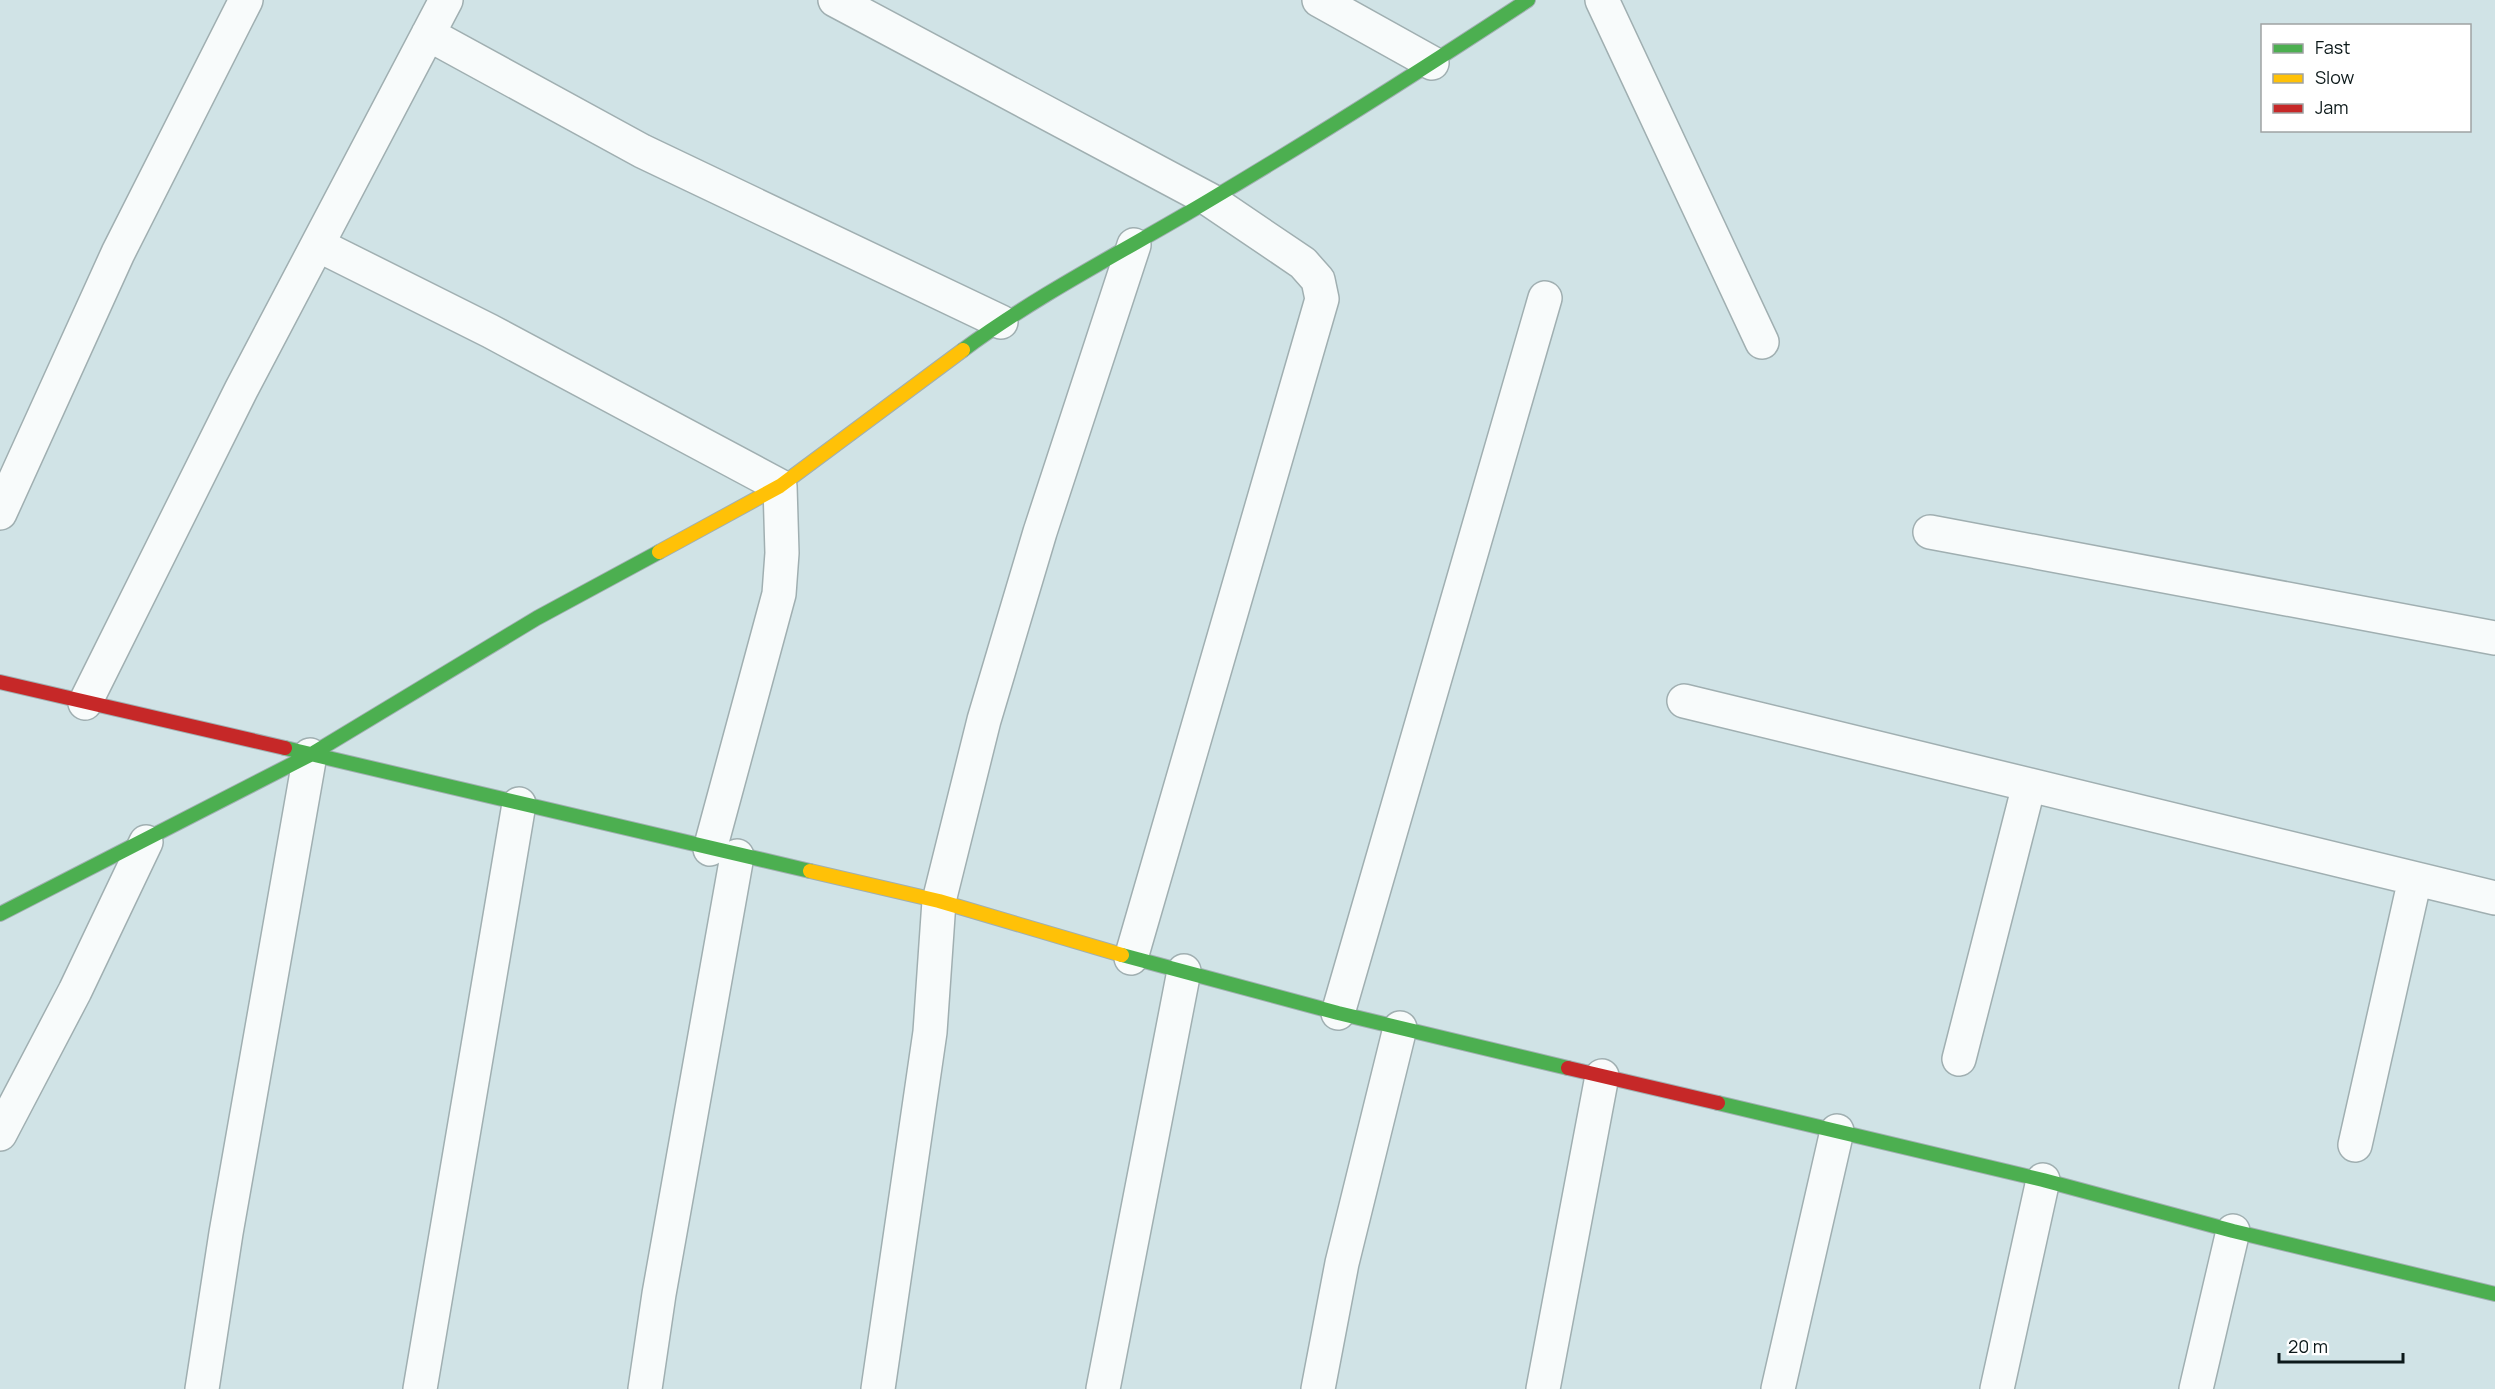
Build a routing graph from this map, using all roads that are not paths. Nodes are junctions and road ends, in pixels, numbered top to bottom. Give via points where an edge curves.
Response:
1 (246, 0) edge
2 (446, 0) edge
3 (835, 0) edge
4 (1319, 0) edge
5 (1528, 0) edge
6 (1602, 0) edge
7 (428, 34) junction
8 (1432, 63) junction
9 (1210, 200) junction
10 (1134, 245) junction
11 (318, 246) junction
12 (1545, 298) dead end
13 (1001, 322) junction
14 (1761, 342) dead end
15 (780, 486) junction
16 (0, 513) edge
17 (1930, 532) dead end
18 (2495, 638) edge
19 (0, 682) edge
20 (1684, 701) dead end
21 (85, 703) junction
22 (310, 755) junction
23 (2029, 785) junction
24 (519, 804) junction
25 (146, 842) junction
26 (724, 853) junction
27 (2415, 879) junction
28 (2495, 898) edge
29 (939, 902) junction
30 (0, 915) edge
31 (1131, 958) junction
32 (1184, 971) junction
33 (1338, 1013) junction
34 (1400, 1028) junction
35 (1959, 1059) dead end
36 (1602, 1076) junction
37 (1837, 1131) junction
38 (0, 1134) edge
39 (2355, 1145) dead end
40 (2043, 1180) junction
41 (2233, 1231) junction
42 (2495, 1294) edge
43 (202, 1389) edge
44 (420, 1389) edge
45 (645, 1389) edge
46 (878, 1389) edge
47 (1102, 1389) edge
48 (1318, 1389) edge
49 (1543, 1389) edge
50 (1778, 1389) edge
51 (1997, 1389) edge
52 (2196, 1389) edge

1 - 16 street via 118,253
2 - 7 street
3 - 9 street
4 - 8 street
5 - 8 street
6 - 14 street
7 - 11 street
7 - 13 street via 642,151
8 - 9 street
9 - 10 street
9 - 31 street via 1303,263 1318,280 1322,299
10 - 13 street
10 - 29 street via 1040,532 984,720
11 - 15 street via 490,331
11 - 21 street via 241,390
12 - 33 street
13 - 15 street
15 - 22 street via 537,618
15 - 26 street via 779,594
17 - 18 street
19 - 21 street
20 - 23 street
21 - 22 street
22 - 24 street
22 - 25 street
22 - 43 street
23 - 27 street
23 - 35 street
24 - 26 street
24 - 44 street
25 - 30 street
25 - 38 street via 75,991
26 - 29 street
26 - 45 street
27 - 28 street
27 - 39 street
29 - 31 street
29 - 46 street via 930,1032
31 - 32 street
32 - 33 street
32 - 47 street
33 - 34 street
34 - 36 street
34 - 48 street via 1342,1263
36 - 37 street
36 - 49 street
37 - 40 street
37 - 50 street
40 - 41 street
40 - 51 street
41 - 42 street
41 - 52 street

